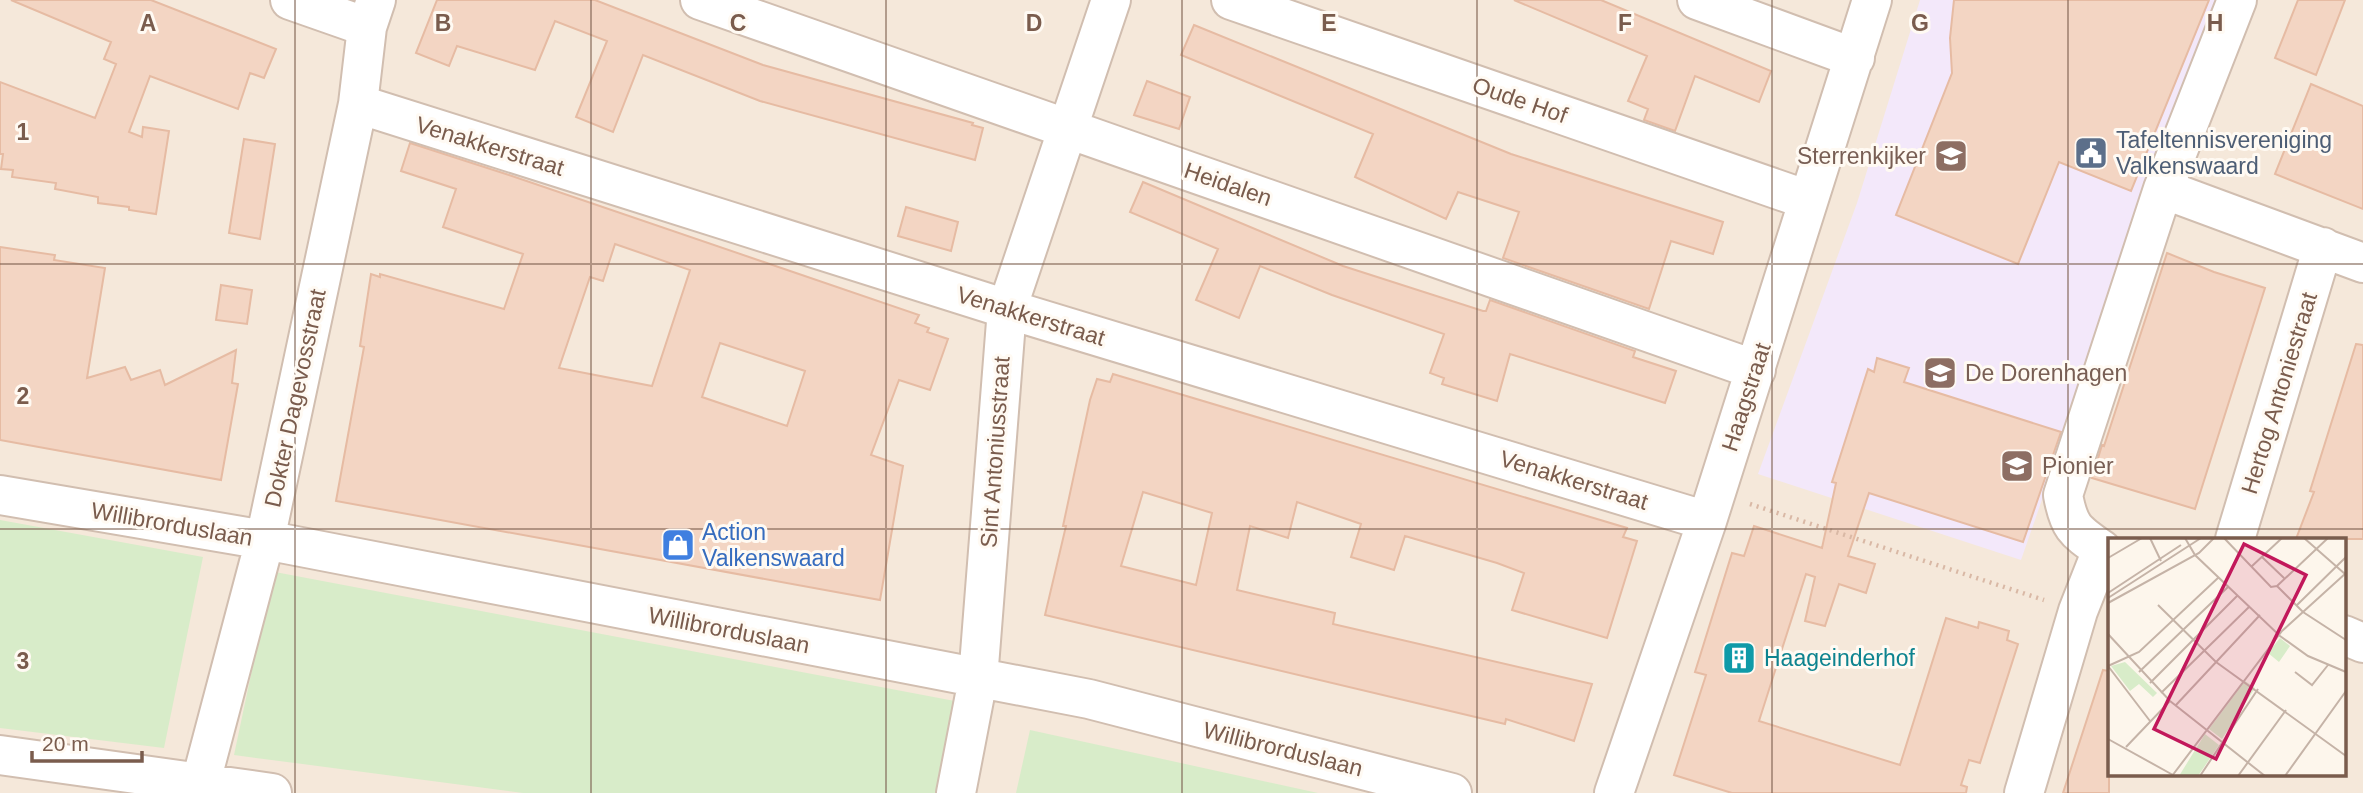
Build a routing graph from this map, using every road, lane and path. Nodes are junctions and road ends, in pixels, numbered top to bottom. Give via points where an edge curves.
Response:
1 (290, 0) edge
2 (700, 0) edge
3 (1111, 0) edge
4 (1231, 0) edge
5 (1697, 0) edge
6 (1872, 0) edge
7 (2237, 0) edge
8 (372, 14) edge
9 (1854, 58) junction
10 (358, 104) junction
11 (1068, 128) junction
12 (2163, 189) junction
13 (1808, 200) junction
14 (2323, 247) junction
15 (2363, 263) edge
16 (1007, 309) junction
17 (1756, 370) junction
18 (0, 495) edge
19 (1712, 507) junction
20 (2235, 538) edge
21 (265, 540) junction
22 (2106, 550) edge
23 (2078, 611) junction
24 (2346, 636) edge
25 (2363, 643) edge
26 (978, 679) junction
27 (0, 755) edge
28 (199, 789) edge
29 (272, 793) edge
30 (956, 793) edge
31 (1452, 793) edge
32 (1614, 793) edge
33 (2024, 793) edge

1 - 8 street
2 - 11 street, Heidalen
3 - 11 street, Sint Antoniusstraat
4 - 13 street, Oude Hof
5 - 9 street
6 - 9 street, Haagstraat
7 - 12 street
8 - 10 street, Dokter Dagevosstraat
9 - 13 street, Haagstraat
10 - 16 street, Venakkerstraat
10 - 21 street, Dokter Dagevosstraat
11 - 16 street, Sint Antoniusstraat
11 - 17 street, Heidalen
12 - 14 street
12 - 22 street via 2063,495 2068,520 2081,536
13 - 17 street, Haagstraat
14 - 15 street
14 - 20 street, Hertog Antoniestraat
16 - 19 street, Venakkerstraat
16 - 26 street, Sint Antoniusstraat
17 - 19 street, Haagstraat
18 - 21 street, Willibrorduslaan
19 - 23 path
19 - 32 street, Haagstraat
21 - 26 street, Willibrorduslaan
21 - 28 street, Dokter Dagevosstraat
22 - 23 street
23 - 33 street
24 - 25 street
26 - 30 street, Sint Antoniusstraat
26 - 31 street, Willibrorduslaan via 1089,699
27 - 28 street
28 - 29 street

